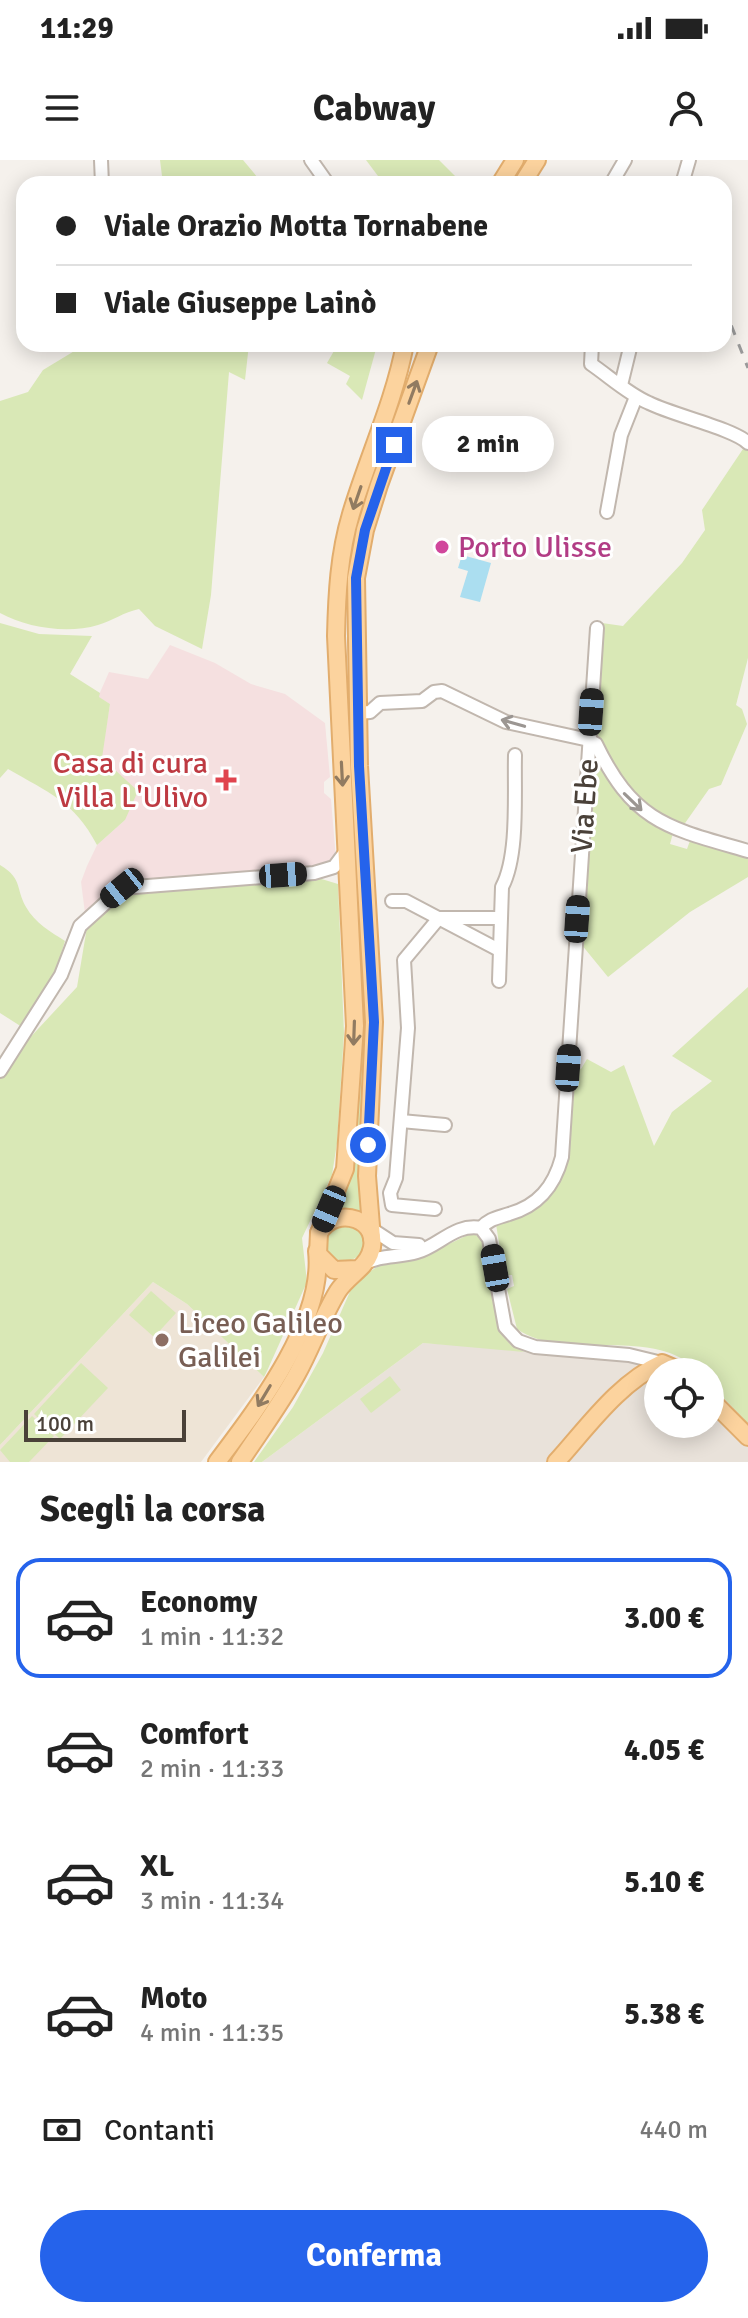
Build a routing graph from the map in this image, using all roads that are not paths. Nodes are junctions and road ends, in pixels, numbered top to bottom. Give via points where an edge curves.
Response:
1 (403, 352) edge
2 (427, 352) edge
3 (592, 352) edge
4 (629, 352) edge
5 (621, 385) junction
6 (636, 397) junction
7 (748, 443) edge
8 (607, 512) dead end
9 (597, 628) dead end
10 (358, 713) junction
11 (589, 740) junction
12 (515, 755) dead end
13 (346, 851) junction
14 (748, 851) edge
15 (314, 873) junction
16 (349, 897) junction
17 (392, 901) dead end
18 (439, 918) junction
19 (500, 918) junction
20 (499, 950) junction
21 (499, 981) dead end
22 (0, 1071) edge
23 (401, 1121) junction
24 (445, 1125) dead end
25 (435, 1209) dead end
26 (481, 1228) junction
27 (369, 1230) junction
28 (318, 1239) junction
29 (431, 1245) junction
30 (360, 1267) junction
31 (644, 1359) edge
32 (644, 1376) edge
33 (724, 1413) edge
34 (748, 1437) edge
35 (217, 1462) edge
36 (240, 1462) edge
37 (556, 1462) edge

1 -> 13 main road via 346,535 337,584
10 -> 2 main road via 356,578 365,530
3 - 5 street via 591,364
4 - 5 street
5 - 6 street
6 - 7 street
6 - 8 street via 621,435
9 - 11 street, Via Ebe
11 -> 10 street via 506,722 442,691 422,701 380,703 370,712
10 - 27 main road via 374,1022
11 -> 14 street via 623,792 649,817
11 - 26 street, Via Ebe via 562,1157 542,1197 523,1210 487,1220
12 - 19 street via 513,825
13 - 15 street via 334,867
13 - 16 main road
15 - 16 street via 340,880
15 - 22 street via 122,888 80,926 61,975
16 -> 28 main road via 355,1026 349,1139 341,1182
17 - 18 street via 406,901
18 - 19 street
18 - 20 street
18 - 23 street via 404,960 408,1028
19 - 20 street
20 - 21 street
23 - 24 street
23 - 25 street via 392,1205
26 - 29 street, Via Ebe via 464,1228
26 - 31 street via 489,1239 505,1327 518,1341
27 - 28 main road via 342,1216 328,1221
27 - 29 street via 393,1243
27 - 30 main road via 370,1254
28 - 30 main road via 328,1266 342,1272
28 -> 35 main road via 314,1292 292,1346 258,1407
29 - 30 street, Via Ebe
30 - 36 main road via 340,1288 290,1387
32 - 37 main road via 618,1395
33 - 34 main road

